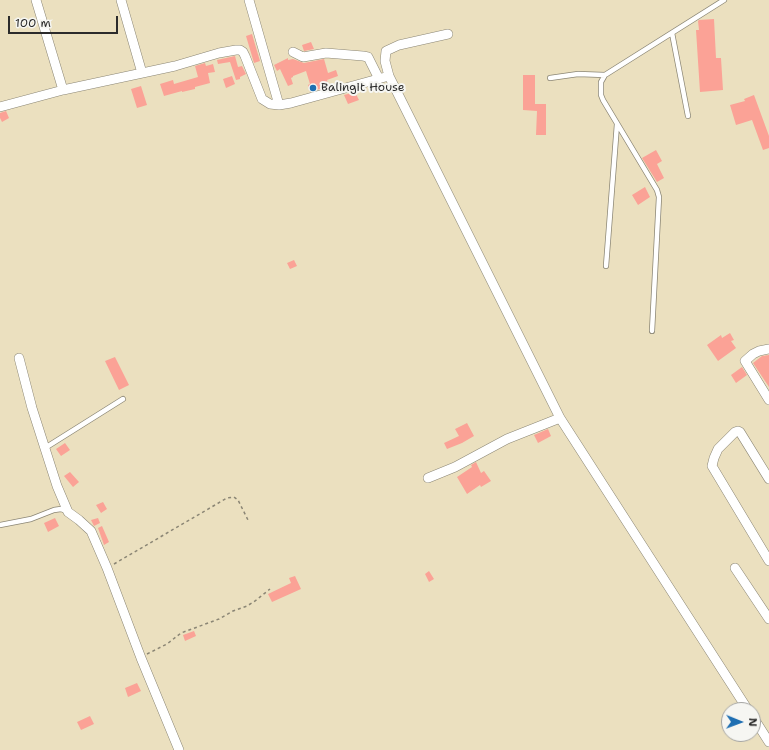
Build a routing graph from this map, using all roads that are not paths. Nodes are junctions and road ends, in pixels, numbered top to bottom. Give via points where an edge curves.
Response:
1 (36, 0) edge
2 (121, 0) edge
3 (249, 0) edge
4 (724, 0) edge
5 (672, 33) junction
6 (448, 34) dead end
7 (293, 52) dead end
8 (142, 73) junction
9 (605, 75) junction
10 (389, 76) junction
11 (550, 78) dead end
12 (379, 79) junction
13 (62, 90) junction
14 (279, 105) junction
15 (0, 107) edge
16 (688, 116) dead end
17 (617, 124) junction
18 (606, 266) dead end
19 (652, 332) dead end
20 (769, 350) edge
21 (19, 358) dead end
22 (123, 399) dead end
23 (769, 400) edge
24 (560, 418) junction
25 (45, 448) junction
26 (428, 478) dead end
27 (769, 479) edge
28 (68, 512) junction
29 (0, 525) edge
30 (769, 560) edge
31 (735, 568) dead end
32 (769, 620) edge
33 (743, 702) edge
34 (761, 730) edge
35 (769, 742) edge
36 (178, 750) edge

1 - 13 street
2 - 8 street
3 - 14 street
4 - 5 lane
5 - 9 lane
5 - 16 lane
6 - 10 street via 399,45 386,51 385,61
7 - 12 street via 303,57 326,53 368,57
8 - 13 street
8 - 14 street via 231,50 240,50 245,56 262,99 270,104
9 - 11 lane via 578,74
9 - 17 lane via 601,82 601,95
10 - 12 street
10 - 24 street
12 - 14 street
13 - 15 street
17 - 18 lane
17 - 19 lane via 659,197
20 - 23 street via 753,354 745,361
21 - 25 street
22 - 25 lane
24 - 26 street via 507,439
24 - 33 street
25 - 28 street
27 - 30 street via 740,432 735,432 718,449 712,466
28 - 29 lane via 54,510 31,519
28 - 36 street via 91,531
31 - 32 street
34 - 35 street

